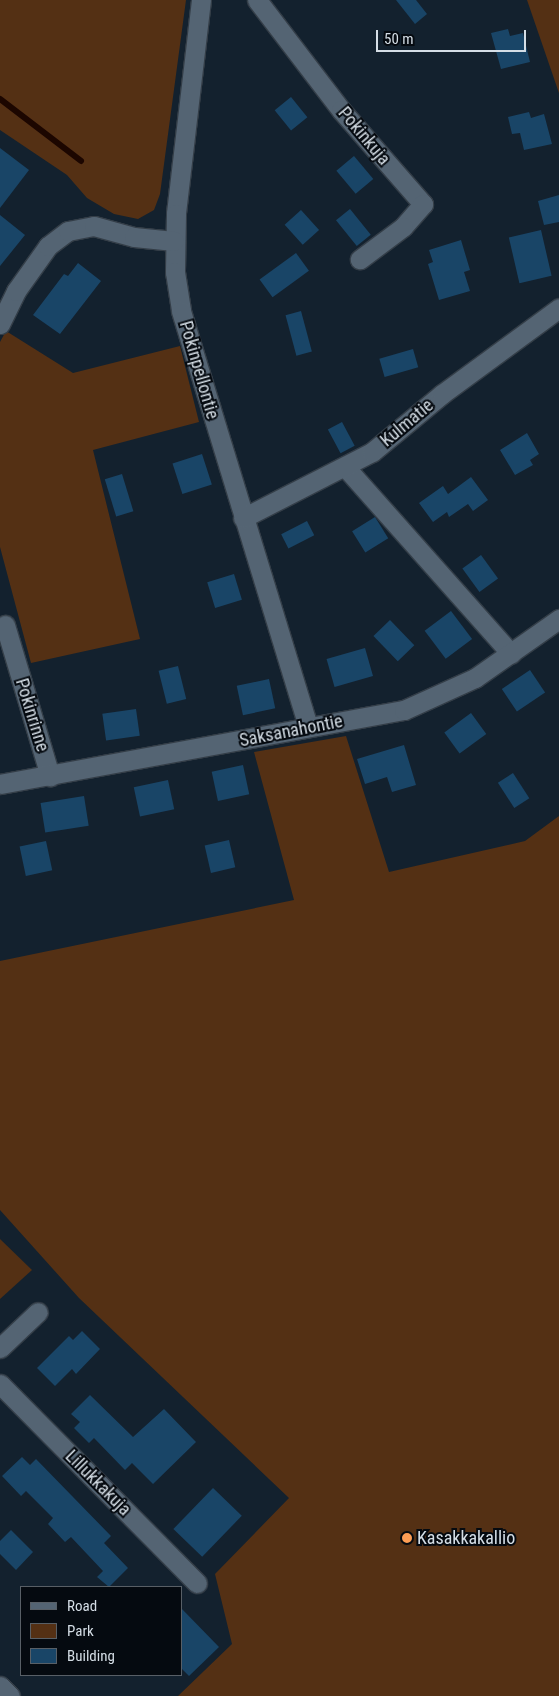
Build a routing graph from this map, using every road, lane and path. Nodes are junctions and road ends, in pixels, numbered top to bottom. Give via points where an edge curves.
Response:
1 (201, 0) edge
2 (258, 0) edge
3 (174, 241) junction
4 (360, 259) dead end
5 (559, 308) edge
6 (0, 324) edge
7 (347, 468) junction
8 (242, 518) junction
9 (559, 619) edge
10 (5, 625) dead end
11 (512, 654) junction
12 (308, 727) junction
13 (50, 776) junction
14 (0, 784) edge
15 (38, 1312) dead end
16 (0, 1348) edge
17 (0, 1384) edge
18 (197, 1583) dead end
19 (0, 1686) edge
20 (10, 1696) edge

1 - 3 street, Pokinpellontie
2 - 4 street, Pokinkuja via 341,110 423,204 403,227
3 - 6 street via 134,237 94,226 68,230 48,246 16,291
3 - 8 street, Pokinpellontie via 181,310
5 - 7 street, Kulmatie
7 - 8 street, Kulmatie
7 - 11 street
8 - 12 street, Pokinpellontie
9 - 11 street, Saksanahontie
10 - 13 street, Pokinrinne
11 - 12 street, Saksanahontie via 475,678 404,710
12 - 13 street, Saksanahontie
13 - 14 street, Saksanahontie
15 - 16 street
17 - 18 street, Lillukkakuja
19 - 20 street

